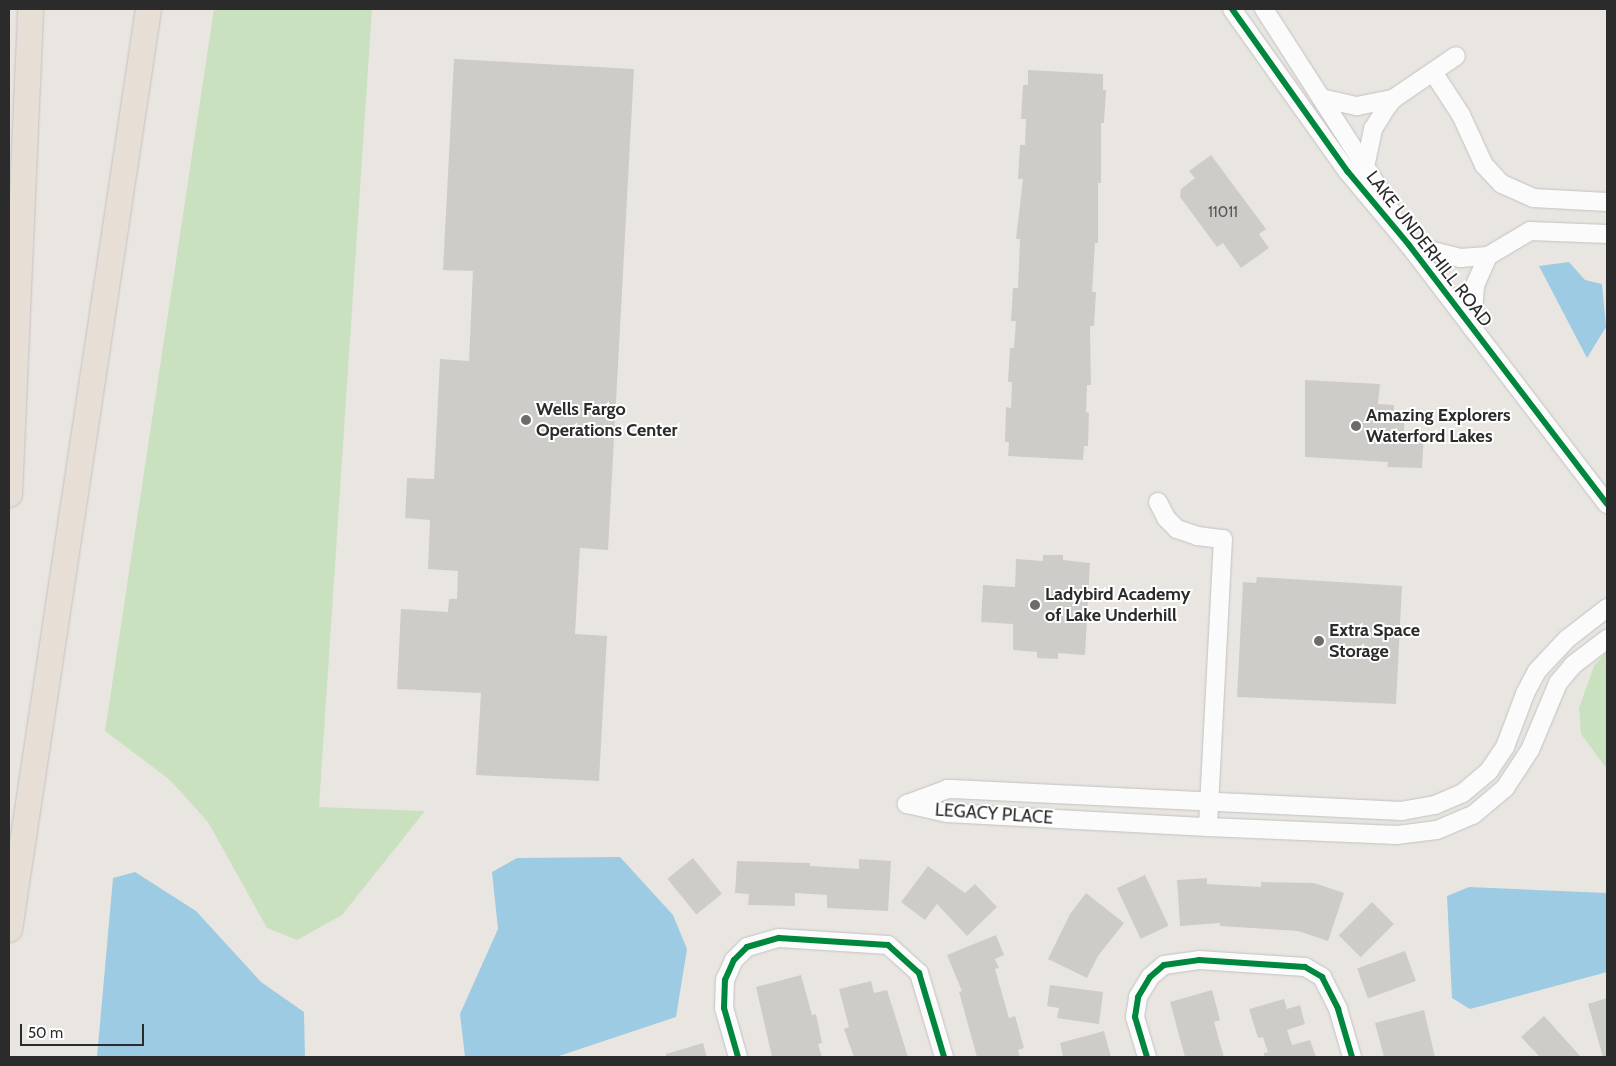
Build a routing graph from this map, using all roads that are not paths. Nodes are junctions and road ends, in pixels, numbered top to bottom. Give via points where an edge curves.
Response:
1 (30, 9) edge
2 (148, 9) edge
3 (1232, 9) edge
4 (1264, 9) edge
5 (1456, 56) dead end
6 (1432, 72) junction
7 (1321, 98) junction
8 (1393, 99) junction
9 (1366, 167) junction
10 (1607, 202) edge
11 (1607, 234) edge
12 (1409, 245) junction
13 (1488, 256) junction
14 (1472, 328) junction
15 (9, 494) edge
16 (1158, 502) dead end
17 (1607, 504) edge
18 (1607, 608) edge
19 (1607, 639) edge
20 (1209, 801) junction
21 (1208, 827) junction
22 (9, 929) edge
23 (738, 1057) edge
24 (944, 1057) edge
25 (1147, 1057) edge
26 (1352, 1057) edge

1 - 15 highway
2 - 22 highway
3 - 12 street, LAKE UNDERHILL ROAD via 1348,172
4 - 7 street, LAKE UNDERHILL ROAD
5 - 6 street
6 - 8 street
6 - 10 street via 1461,114 1484,165 1502,184 1533,198
7 - 8 street via 1358,106
7 - 9 street, LAKE UNDERHILL ROAD
8 - 9 street via 1375,124
9 - 12 street, LAKE UNDERHILL ROAD
11 - 13 street via 1530,231
12 - 13 street via 1460,258
12 - 14 street, LAKE UNDERHILL ROAD
13 - 14 street via 1475,285
14 - 17 street, LAKE UNDERHILL ROAD
16 - 20 street via 1166,518 1177,529 1197,536 1223,539
18 - 20 street, LEGACY PLACE via 1548,657 1528,686 1510,738 1496,763 1476,783 1452,798 1422,809 1402,811
19 - 21 street, LEGACY PLACE via 1574,665 1558,683 1530,750 1511,782 1487,806 1462,821 1437,830 1397,835
20 - 21 street
20 - 21 street, LEGACY PLACE via 948,789 907,804 947,813
23 - 24 street via 724,1008 724,980 734,960 747,948 779,938 888,945 919,973
25 - 26 street via 1135,1017 1138,997 1150,978 1164,965 1199,960 1305,967 1322,977 1338,1009

